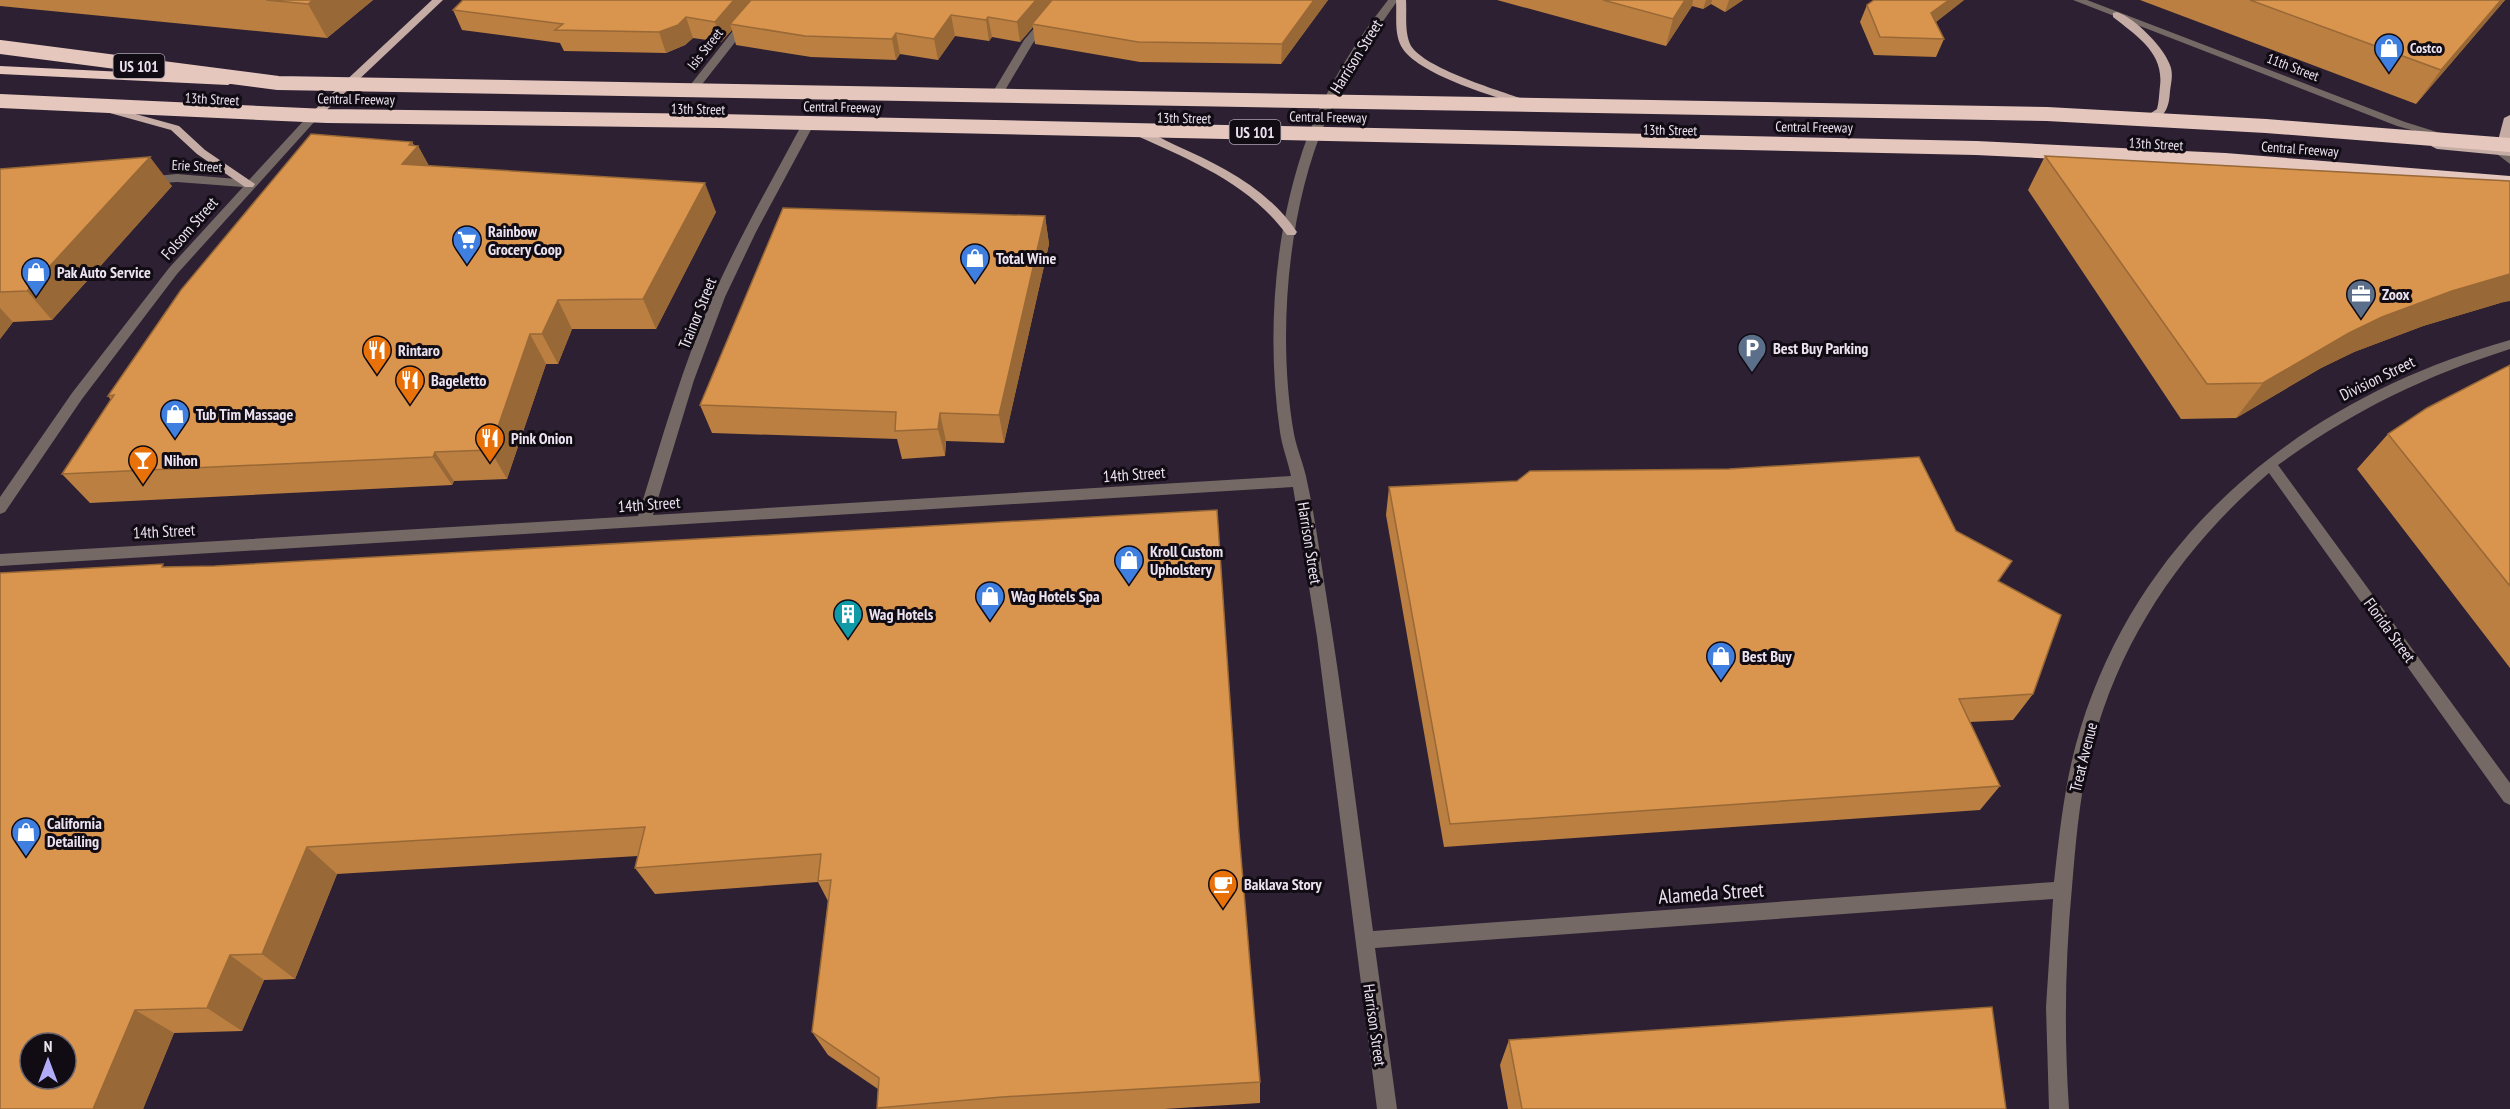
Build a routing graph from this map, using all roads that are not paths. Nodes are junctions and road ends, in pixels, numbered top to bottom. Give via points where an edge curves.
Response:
1 (438, 0) edge
2 (767, 0) edge
3 (1063, 0) edge
4 (1393, 0) edge
5 (1401, 0) edge
6 (2078, 0) edge
7 (2116, 15) junction
8 (0, 48) edge
9 (0, 69) edge
10 (278, 83) junction
11 (346, 84) junction
12 (692, 90) junction
13 (997, 95) junction
14 (1329, 102) junction
15 (0, 103) edge
16 (1534, 106) junction
17 (104, 108) junction
18 (312, 118) junction
19 (2510, 118) edge
20 (2145, 121) junction
21 (807, 126) junction
22 (1137, 132) junction
23 (1314, 136) junction
24 (2507, 150) edge
25 (2510, 161) edge
26 (130, 182) edge
27 (249, 184) junction
28 (2510, 184) edge
29 (1291, 232) junction
30 (2510, 344) edge
31 (2270, 464) junction
32 (1300, 481) junction
33 (0, 508) edge
34 (643, 522) junction
35 (0, 560) edge
36 (2510, 797) edge
37 (2062, 890) junction
38 (1364, 940) junction
39 (1387, 1109) edge
40 (2059, 1109) edge

1 - 11 main road, Folsom Street
2 - 12 street, Isis Street
3 - 13 street via 1028,42
4 - 14 street, Harrison Street
5 - 16 main road via 1403,38 1415,57 1452,76
6 - 7 street, 11th Street
7 - 20 main road via 2151,44 2167,74 2166,103 2155,117
7 - 24 street, 11th Street via 2402,124
8 - 10 highway, US 101, bridge
9 - 10 highway, bridge
9 - 11 main road, 13th Street
10 - 24 highway, Central Freeway / US 101, bridge via 2047,114 2266,126
11 - 12 main road, 13th Street
11 - 18 main road, Folsom Street
12 - 13 main road, 13th Street
13 - 14 main road, 13th Street
14 - 16 main road, 13th Street
14 - 23 street, Harrison Street
15 - 17 main road, 13th Street
15 - 28 highway, Central Freeway / US 101, bridge via 327,116 1976,148 2226,160
16 - 20 main road, 13th Street
17 - 18 main road, 13th Street
17 - 27 main road via 175,128 201,152
18 - 21 main road, 13th Street
18 - 27 street, Folsom Street
19 - 24 main road
20 - 24 main road, 13th Street
21 - 22 main road, 13th Street
21 - 34 street, Trainor Street via 719,299
22 - 23 main road, 13th Street
22 - 29 main road via 1249,190 1281,216
23 - 28 main road, 13th Street via 2071,155
23 - 29 street, Harrison Street
24 - 25 street
26 - 27 street, Erie Street via 177,178
27 - 33 street, Folsom Street via 126,330
29 - 32 street, Harrison Street via 1282,351 1287,434
30 - 31 street, Division Street via 2458,359 2389,388 2333,419
31 - 36 street, Florida Street
31 - 37 street, Treat Avenue via 2210,518 2161,578 2124,643 2093,716 2073,797
32 - 34 street, 14th Street
32 - 38 street, Harrison Street
34 - 35 street, 14th Street
37 - 38 street, Alameda Street
37 - 40 street, Treat Avenue via 2057,971
38 - 39 street, Harrison Street

